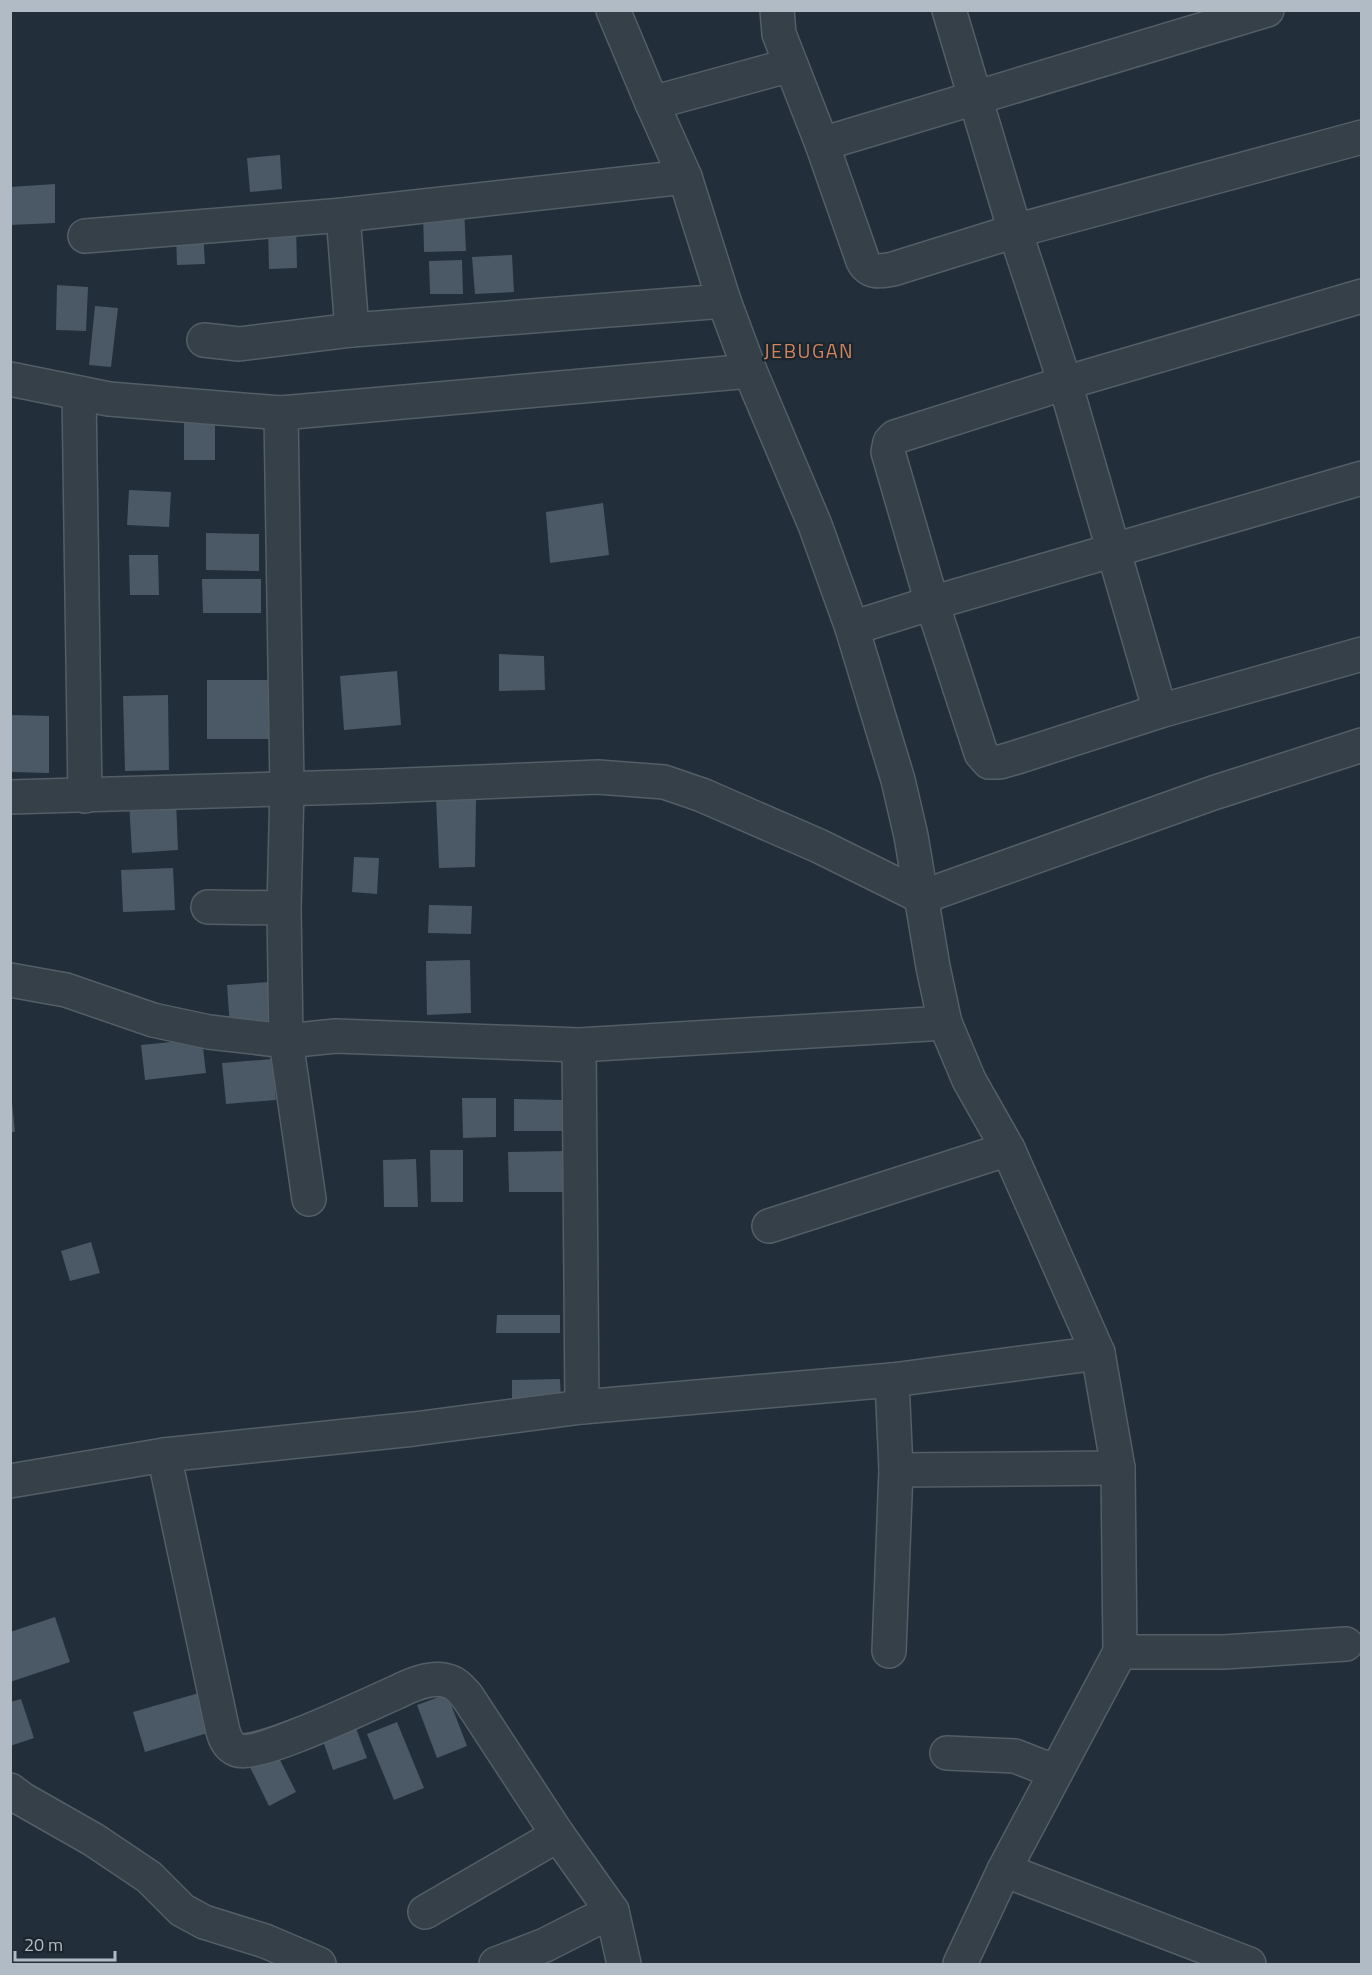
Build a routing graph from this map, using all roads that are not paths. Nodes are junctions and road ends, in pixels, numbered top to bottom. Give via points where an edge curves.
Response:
1 (613, 10) edge
2 (777, 10) edge
3 (949, 10) edge
4 (1267, 10) edge
5 (791, 65) junction
6 (975, 97) junction
7 (652, 104) junction
8 (1362, 137) edge
9 (822, 144) junction
10 (685, 177) junction
11 (343, 214) junction
12 (1015, 231) junction
13 (85, 236) dead end
14 (1362, 296) edge
15 (724, 301) junction
16 (352, 330) junction
17 (204, 340) dead end
18 (750, 371) junction
19 (10, 379) edge
20 (1065, 383) junction
21 (79, 394) junction
22 (281, 413) junction
23 (1362, 478) edge
24 (1112, 550) junction
25 (932, 603) junction
26 (852, 628) junction
27 (1362, 654) edge
28 (1160, 711) junction
29 (1362, 745) edge
30 (287, 788) junction
31 (85, 796) junction
32 (10, 797) edge
33 (922, 897) junction
34 (208, 907) dead end
35 (284, 908) junction
36 (10, 980) edge
37 (945, 1023) junction
38 (286, 1041) junction
39 (579, 1045) junction
40 (1008, 1149) junction
41 (309, 1199) dead end
42 (769, 1226) dead end
43 (1098, 1353) junction
44 (892, 1380) junction
45 (582, 1407) junction
46 (164, 1455) junction
47 (1118, 1468) junction
48 (896, 1470) junction
49 (10, 1481) edge
50 (1346, 1644) dead end
51 (890, 1651) dead end
52 (1120, 1652) junction
53 (947, 1753) dead end
54 (1056, 1772) junction
55 (10, 1790) edge
56 (558, 1835) junction
57 (1004, 1870) junction
58 (612, 1911) junction
59 (425, 1912) dead end
60 (319, 1965) edge
61 (496, 1965) edge
62 (624, 1965) edge
63 (960, 1965) edge
64 (1249, 1965) edge

1 - 7 street
2 - 5 street via 779,34
3 - 6 street
4 - 6 street
5 - 7 street
5 - 9 street
6 - 9 street
6 - 12 street
7 - 10 street
8 - 12 street
9 - 12 street via 863,261 873,271 893,269
10 - 11 street
10 - 15 street
11 - 13 street
11 - 16 street
12 - 20 street
14 - 20 street
15 - 16 street
15 - 18 street
16 - 17 street via 239,344
18 - 22 street
18 - 26 street via 815,525
19 - 21 street
20 - 24 street
20 - 25 street via 895,437 890,442 888,452
21 - 22 street
21 - 31 street
22 - 30 street
23 - 24 street
24 - 25 street
24 - 28 street
25 - 26 street
25 - 28 street via 981,753 989,762 1014,758
26 - 33 street via 898,780
27 - 28 street
29 - 33 street via 1213,793
30 - 31 street
30 - 33 street via 598,777 664,782 819,846
30 - 35 street
31 - 32 street
33 - 37 street
34 - 35 street
35 - 38 street
36 - 38 street via 66,990 153,1020 209,1032
37 - 39 street
37 - 40 street via 969,1080
38 - 39 street via 336,1036
38 - 41 street
39 - 45 street
40 - 42 street
40 - 43 street
43 - 44 street
43 - 47 street
44 - 45 street
44 - 48 street
45 - 46 street
46 - 49 street
46 - 56 street via 222,1727 232,1748 238,1751 267,1746 412,1684 446,1680 467,1696
47 - 48 street
47 - 52 street
48 - 51 street
50 - 52 street via 1224,1652
52 - 54 street
53 - 54 street via 1015,1756
54 - 57 street
55 - 60 street via 149,1876 182,1910
56 - 58 street
56 - 59 street
57 - 63 street
57 - 64 street
58 - 61 street
58 - 62 street

